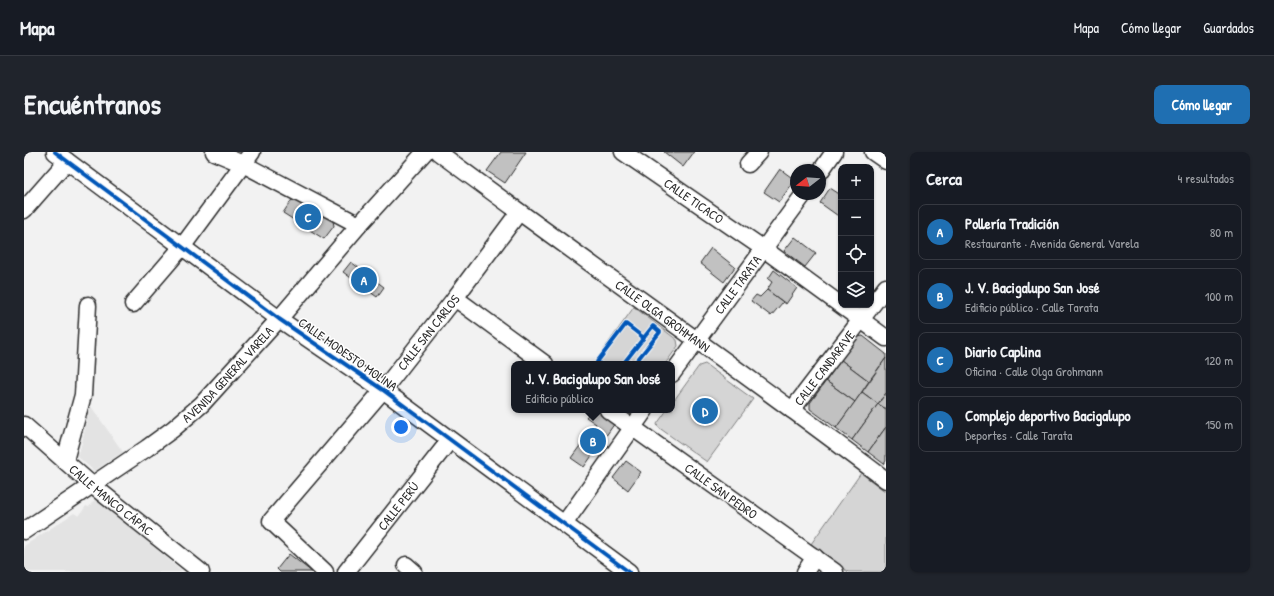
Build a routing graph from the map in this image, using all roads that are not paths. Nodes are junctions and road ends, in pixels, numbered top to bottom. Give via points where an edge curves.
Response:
1 (214, 152) edge
2 (425, 152) edge
3 (438, 152) edge
4 (623, 152) edge
5 (759, 152) edge
6 (834, 152) edge
7 (873, 152) edge
8 (61, 157) edge
9 (247, 158) edge
10 (886, 161) edge
11 (748, 164) dead end
12 (826, 164) edge
13 (800, 200) edge
14 (24, 210) edge
15 (519, 212) junction
16 (360, 226) junction
17 (182, 247) junction
18 (764, 249) junction
19 (886, 287) edge
20 (455, 298) junction
21 (133, 304) dead end
22 (88, 305) dead end
23 (279, 319) junction
24 (861, 320) junction
25 (886, 338) edge
26 (698, 340) junction
27 (541, 361) edge
28 (675, 370) edge
29 (383, 390) junction
30 (792, 410) junction
31 (612, 413) edge
32 (643, 413) edge
33 (24, 425) edge
34 (631, 427) junction
35 (450, 440) junction
36 (64, 460) junction
37 (886, 480) edge
38 (92, 485) junction
39 (564, 524) junction
40 (24, 531) edge
41 (815, 557) junction
42 (200, 572) edge
43 (325, 572) edge
44 (346, 572) edge
45 (629, 572) edge
46 (805, 572) edge
47 (835, 572) edge

1 - 9 street
2 - 16 street, AVENIDA GENERAL VARELA
3 - 15 street, CALLE OLGA GROHMANN
4 - 18 street, CALLE TICACO
5 - 11 street
6 - 12 street
7 - 10 street
8 - 14 street
8 - 17 street, CALLE MODESTO MOLINA
9 - 16 street
9 - 17 street
13 - 18 street, CALLE TARATA
15 - 20 street, CALLE SAN CARLOS
15 - 26 street, CALLE OLGA GROHMANN
16 - 23 street, AVENIDA GENERAL VARELA
17 - 21 street
17 - 23 street, CALLE MODESTO MOLINA
18 - 24 street, CALLE TICACO
18 - 26 street, CALLE TARATA
19 - 24 street, CALLE CANDARAVE
20 - 27 street
20 - 29 street, CALLE SAN CARLOS
22 - 36 street via 83,394
23 - 29 street, CALLE MODESTO MOLINA
23 - 38 street, AVENIDA GENERAL VARELA via 202,404 172,429
24 - 25 street, CALLE TICACO
24 - 30 street, CALLE CANDARAVE
26 - 28 street, CALLE TARATA
26 - 30 street, CALLE OLGA GROHMANN
29 - 35 street, CALLE MODESTO MOLINA
29 - 43 street, CALLE SAN CARLOS via 271,521
30 - 37 street, CALLE OLGA GROHMANN
31 - 34 street, CALLE SAN PEDRO
32 - 34 street
33 - 36 street, CALLE MANCO CÁPAC
34 - 39 street
34 - 41 street, CALLE SAN PEDRO
35 - 39 street, CALLE MODESTO MOLINA
35 - 44 street, CALLE PERÚ
36 - 38 street, CALLE MANCO CÁPAC
38 - 40 street, AVENIDA GENERAL VARELA
38 - 42 street, CALLE MANCO CÁPAC
39 - 45 street, CALLE MODESTO MOLINA
41 - 46 street
41 - 47 street, CALLE SAN PEDRO

